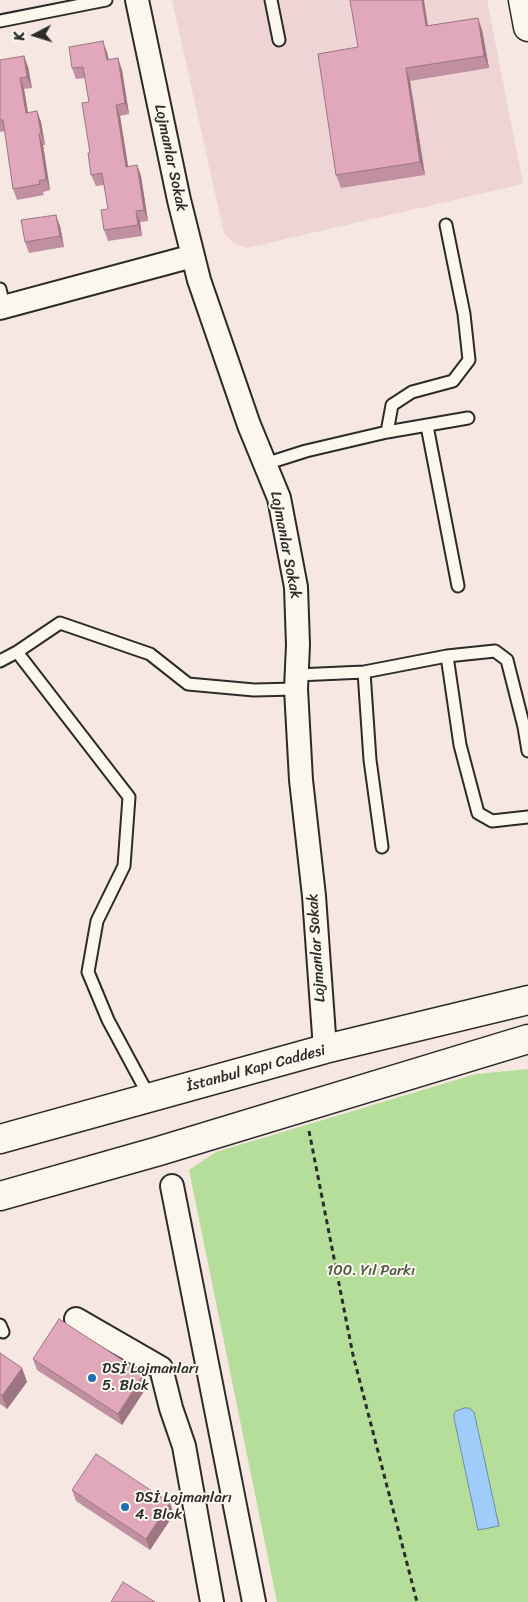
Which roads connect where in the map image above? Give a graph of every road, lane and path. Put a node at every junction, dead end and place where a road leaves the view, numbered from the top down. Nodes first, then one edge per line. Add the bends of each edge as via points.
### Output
1 (106, 0) edge
2 (137, 0) edge
3 (271, 0) edge
4 (524, 0) edge
5 (0, 21) edge
6 (528, 27) edge
7 (279, 40) dead end
8 (446, 225) dead end
9 (193, 256) junction
10 (1, 301) edge
11 (468, 418) dead end
12 (427, 426) junction
13 (388, 432) junction
14 (265, 464) junction
15 (458, 586) dead end
16 (17, 652) junction
17 (447, 656) junction
18 (0, 661) edge
19 (364, 672) junction
20 (296, 682) junction
21 (528, 752) edge
22 (528, 817) edge
23 (382, 847) dead end
24 (523, 1000) edge
25 (528, 1039) edge
26 (325, 1050) junction
27 (150, 1098) junction
28 (304, 1106) junction
29 (0, 1139) edge
30 (172, 1186) dead end
31 (0, 1196) edge
32 (76, 1320) dead end
33 (212, 1602) edge
34 (254, 1602) edge
35 (417, 1602) edge

1 - 5 lane
2 - 9 street, Lojmanlar Sokak
3 - 7 lane
4 - 6 main road
8 - 13 lane via 464,314 469,360 454,381 412,392 392,405
9 - 10 street
9 - 14 street, Lojmanlar Sokak
11 - 12 lane
12 - 13 lane
12 - 15 lane
13 - 14 lane
14 - 20 street, Lojmanlar Sokak via 279,498 296,587
16 - 18 lane
16 - 20 lane via 60,623 150,654 188,684 254,690
16 - 27 lane via 129,797 124,866 97,922 88,972 108,1020
17 - 19 lane
17 - 21 lane via 495,651 507,660
17 - 22 lane via 460,745 478,813 492,822
19 - 20 lane
19 - 23 lane via 370,760
20 - 26 street, Lojmanlar Sokak via 301,780 314,896
24 - 26 main road, İstanbul Kapı Caddesi
25 - 28 main road
26 - 27 main road, İstanbul Kapı Caddesi
27 - 29 main road, İstanbul Kapı Caddesi
28 - 31 main road
28 - 35 path via 353,1355
30 - 34 street
32 - 33 street via 161,1368 184,1446

